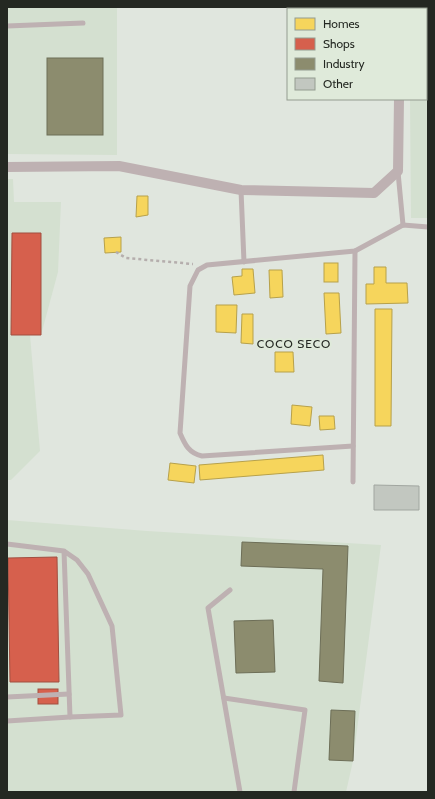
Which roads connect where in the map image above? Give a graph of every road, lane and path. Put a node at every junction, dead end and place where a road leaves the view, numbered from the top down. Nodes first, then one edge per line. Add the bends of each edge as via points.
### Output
1 (83, 23) dead end
2 (7, 26) edge
3 (399, 100) edge
4 (7, 167) edge
5 (398, 171) junction
6 (241, 190) junction
7 (403, 225) junction
8 (428, 227) edge
9 (116, 252) dead end
10 (355, 252) junction
11 (244, 262) junction
12 (207, 265) junction
13 (353, 446) junction
14 (353, 482) dead end
15 (7, 544) edge
16 (64, 551) junction
17 (230, 590) dead end
18 (69, 694) junction
19 (7, 697) edge
20 (224, 698) junction
21 (70, 717) junction
22 (7, 721) edge
23 (294, 791) edge
24 (240, 792) edge
25 (287, 792) edge

1 - 2 lane
3 - 5 street
4 - 6 street via 120,166
5 - 6 street via 374,193
5 - 7 lane
6 - 11 lane
7 - 8 lane
7 - 10 lane
9 - 12 path via 126,258
10 - 11 lane
10 - 13 lane
11 - 12 lane
12 - 13 lane via 198,270 190,286 180,433 185,445 191,452 202,456
13 - 14 lane
15 - 16 lane
16 - 18 lane
16 - 21 lane via 77,560 88,574 112,626 121,715
17 - 20 lane via 208,608
18 - 19 lane
18 - 21 lane
20 - 23 lane via 305,710
20 - 24 lane
21 - 22 lane
23 - 25 lane

